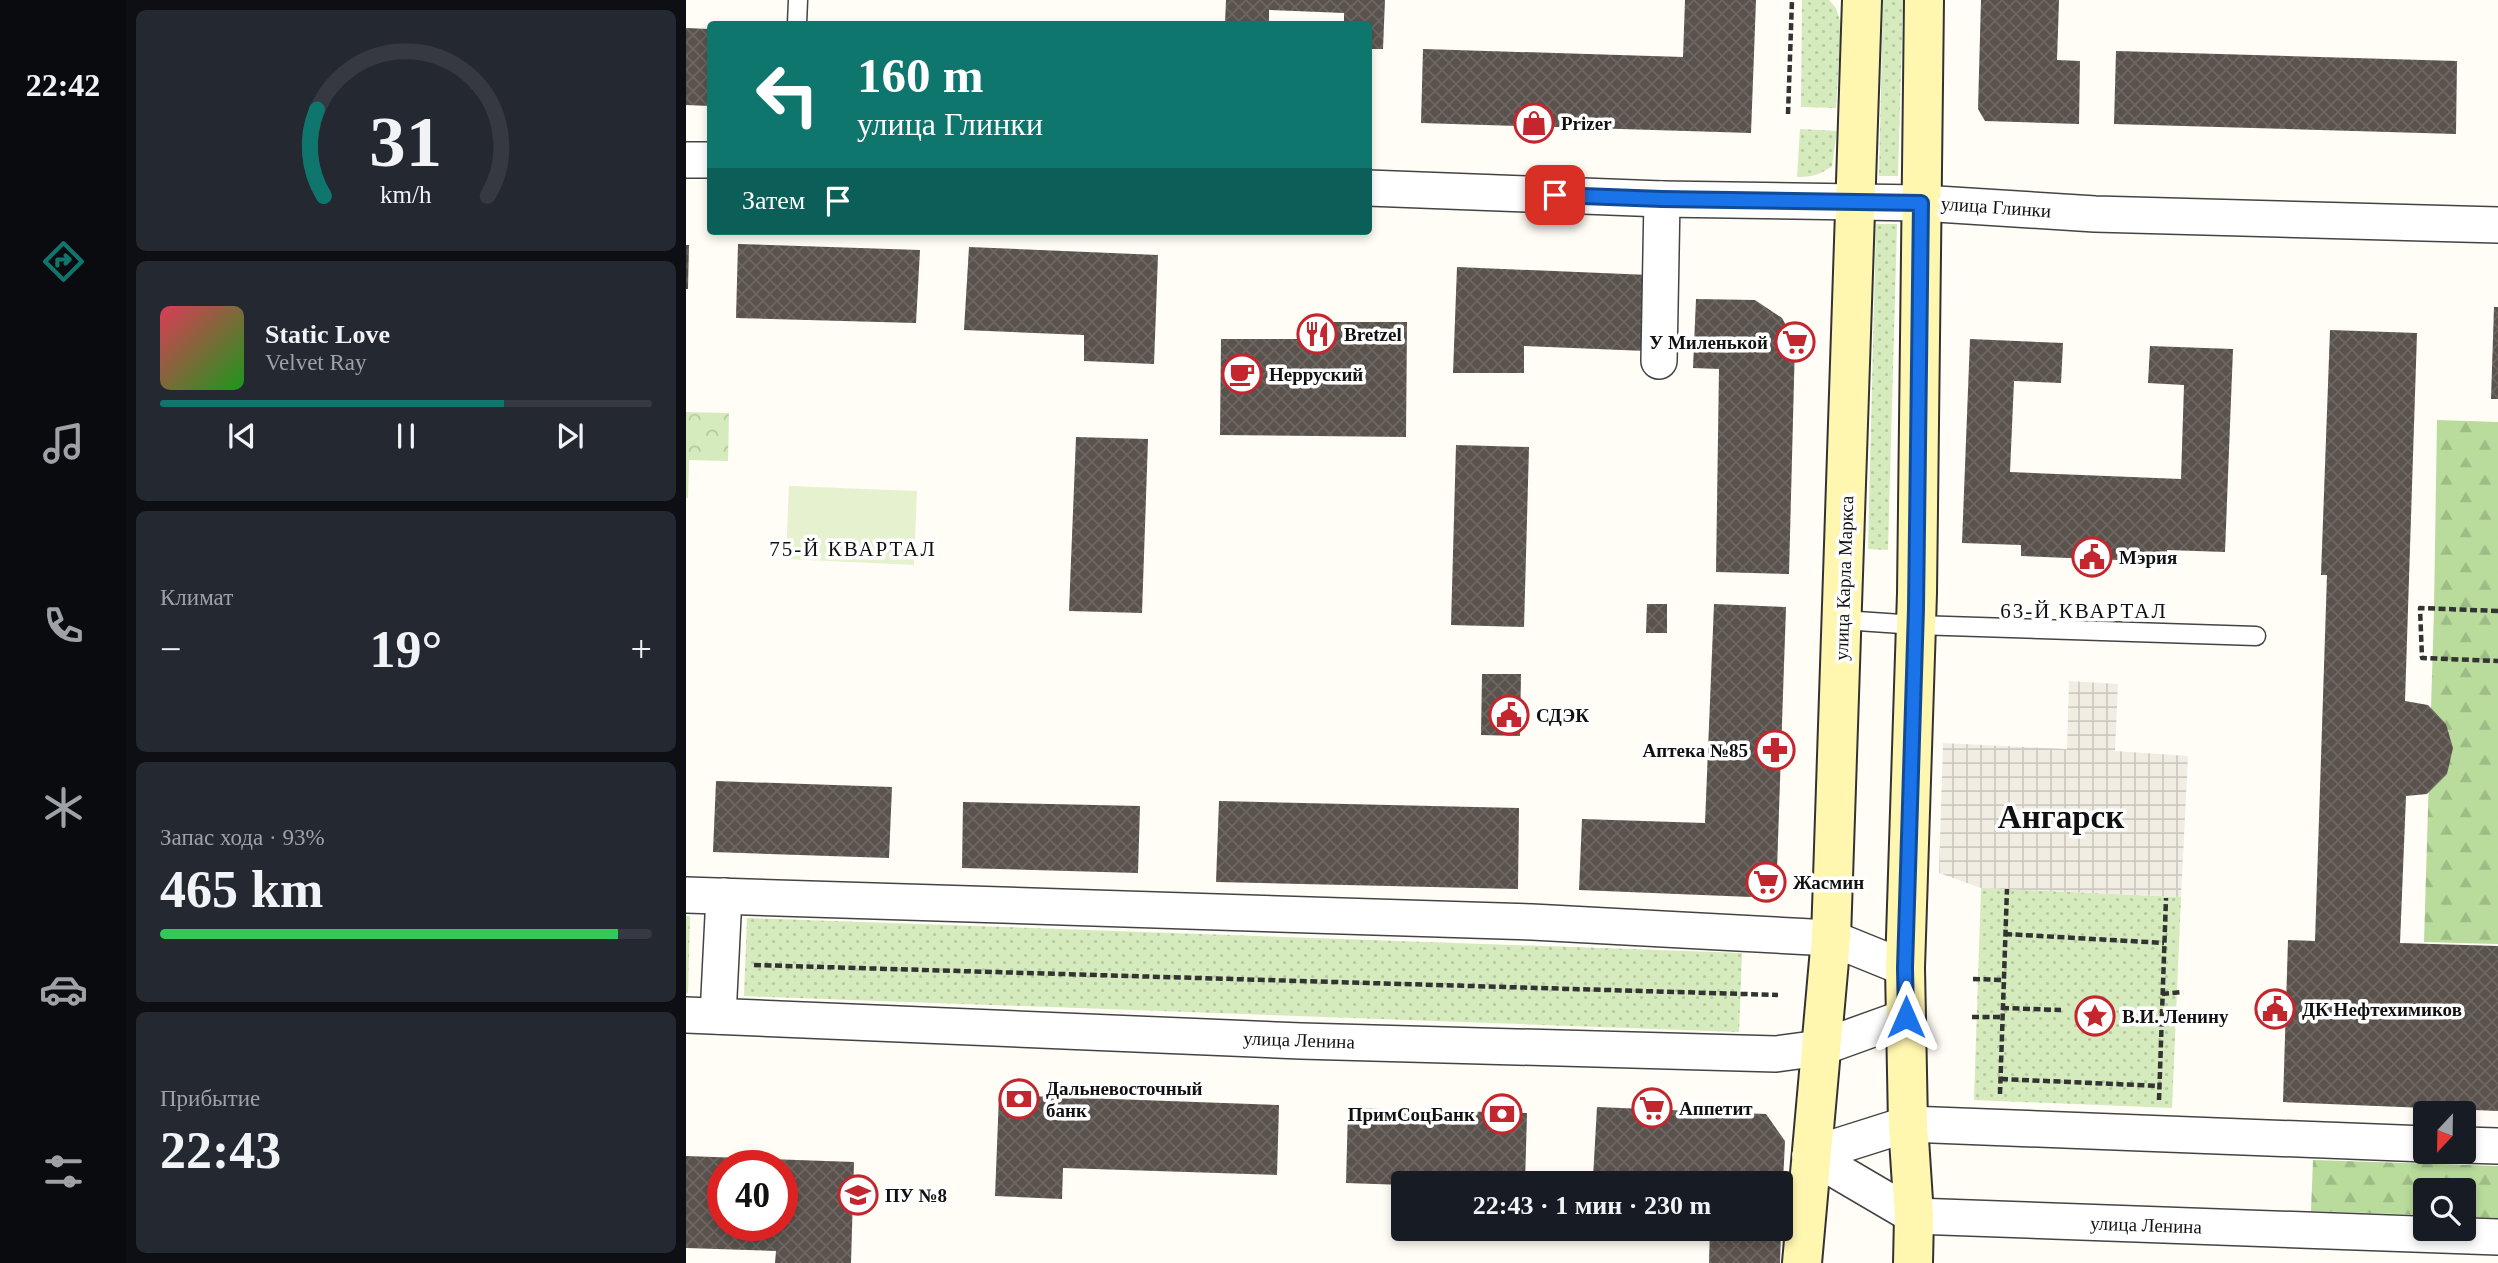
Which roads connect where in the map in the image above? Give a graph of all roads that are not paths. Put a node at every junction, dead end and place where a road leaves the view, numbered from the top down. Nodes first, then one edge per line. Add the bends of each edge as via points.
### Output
1 (797, 0) edge
2 (1862, 0) edge
3 (1924, 0) edge
4 (797, 21) edge
5 (686, 160) edge
6 (707, 160) edge
7 (1372, 188) edge
8 (1662, 199) junction
9 (1854, 201) junction
10 (1921, 203) junction
11 (2498, 225) edge
12 (1659, 361) dead end
13 (1843, 620) junction
14 (1916, 625) junction
15 (2256, 636) dead end
16 (686, 895) edge
17 (724, 896) junction
18 (1831, 938) junction
19 (1905, 968) junction
20 (702, 1016) edge
21 (1906, 1017) junction
22 (1820, 1048) junction
23 (1908, 1124) junction
24 (2413, 1143) edge
25 (2476, 1145) edge
26 (2498, 1146) edge
27 (1810, 1155) junction
28 (1914, 1216) junction
29 (2498, 1237) edge
30 (1802, 1263) edge
31 (1913, 1263) edge

1 - 4 lane
2 - 9 street, улица Карла Маркса
3 - 10 street
5 - 6 street
7 - 8 street, улица Глинки
8 - 9 street, улица Глинки
8 - 12 street
9 - 10 street, улица Глинки
9 - 13 street, улица Карла Маркса
10 - 11 street, улица Глинки via 2095,214
10 - 14 street
13 - 14 lane
13 - 18 street, улица Карла Маркса
14 - 15 lane
14 - 19 street
16 - 17 street
17 - 18 street via 1518,922
17 - 20 street via 721,964
18 - 19 street
18 - 22 street, улица Карла Маркса
19 - 21 street
20 - 22 street, улица Ленина via 1465,1046 1776,1054
21 - 22 street, улица Ленина
21 - 23 street
22 - 27 street, улица Карла Маркса
23 - 24 street
23 - 27 street
23 - 28 street
25 - 26 street
27 - 28 street, улица Ленина
27 - 30 street, улица Карла Маркса
28 - 29 street, улица Ленина
28 - 31 street

